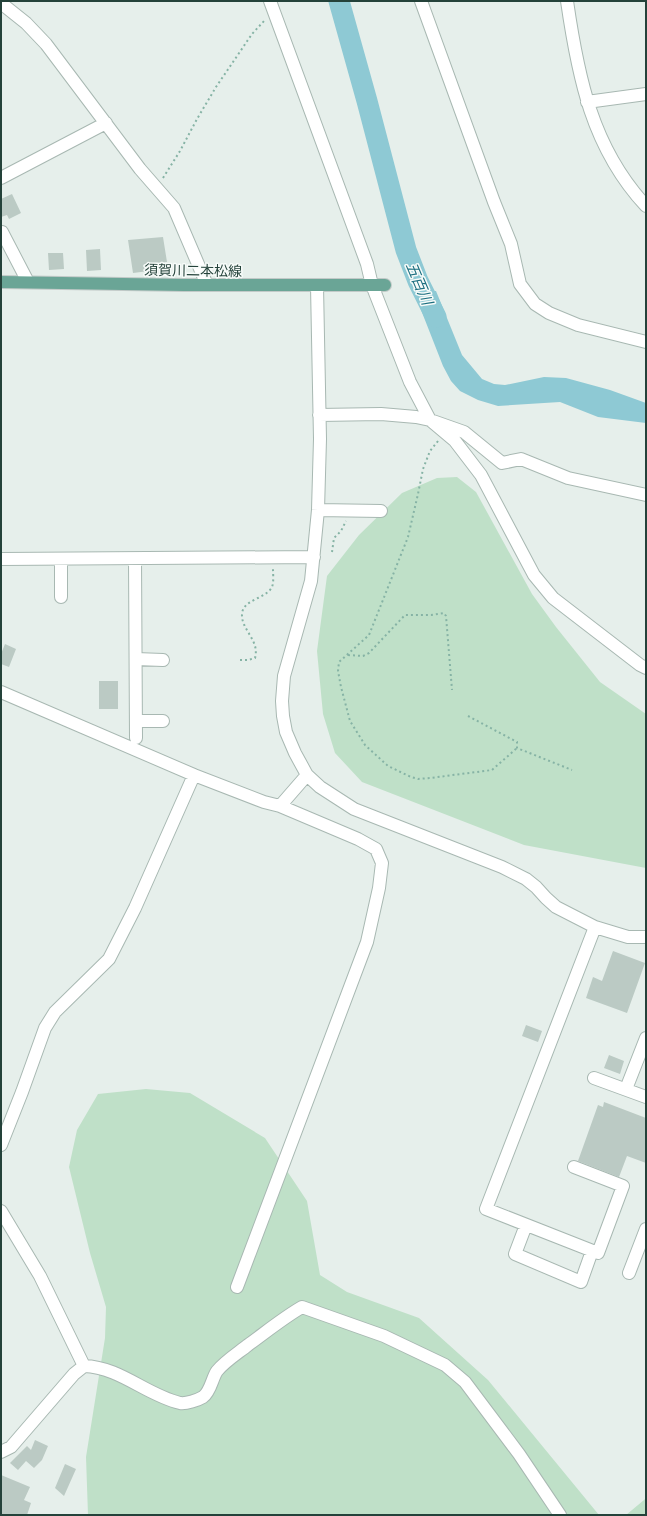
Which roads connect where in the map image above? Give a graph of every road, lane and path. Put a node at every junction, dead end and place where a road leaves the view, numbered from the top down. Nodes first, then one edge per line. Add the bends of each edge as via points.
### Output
1 (421, 1) edge
2 (567, 1) edge
3 (1, 3) edge
4 (272, 6) edge
5 (646, 94) edge
6 (587, 102) junction
7 (106, 123) junction
8 (1, 178) edge
9 (156, 188) junction
10 (646, 206) edge
11 (2, 232) edge
12 (1, 282) edge
13 (28, 282) junction
14 (207, 285) junction
15 (372, 285) junction
16 (385, 285) dead end
17 (317, 286) junction
18 (646, 342) edge
19 (319, 415) junction
20 (430, 420) junction
21 (446, 433) junction
22 (646, 495) edge
23 (318, 510) junction
24 (350, 510) junction
25 (381, 511) dead end
26 (332, 552) dead end
27 (314, 557) junction
28 (274, 558) junction
29 (1, 559) edge
30 (61, 559) junction
31 (135, 559) junction
32 (61, 597) dead end
33 (347, 655) junction
34 (136, 659) junction
35 (163, 660) dead end
36 (240, 660) dead end
37 (646, 668) edge
38 (452, 690) dead end
39 (1, 692) edge
40 (468, 716) dead end
41 (163, 720) dead end
42 (137, 721) junction
43 (136, 738) dead end
44 (517, 748) junction
45 (572, 770) dead end
46 (194, 775) junction
47 (307, 775) junction
48 (280, 806) junction
49 (595, 928) junction
50 (646, 937) edge
51 (646, 1038) edge
52 (594, 1078) dead end
53 (626, 1089) junction
54 (646, 1098) edge
55 (1, 1145) edge
56 (574, 1167) dead end
57 (1, 1211) edge
58 (526, 1225) junction
59 (646, 1229) edge
60 (592, 1251) junction
61 (628, 1273) dead end
62 (237, 1286) dead end
63 (84, 1366) junction
64 (1, 1452) edge
65 (560, 1515) edge

1 - 18 street via 511,244 520,284 535,304 549,313 578,324
2 - 6 street via 578,67
3 - 7 street via 26,23 46,44
4 - 9 path via 216,87
4 - 15 street via 367,264
5 - 6 street
6 - 10 street via 611,158
7 - 8 street
7 - 9 street
9 - 14 street via 174,208
11 - 13 street
12 - 13 main road, 須賀川二本松線
13 - 14 main road, 須賀川二本松線
14 - 17 main road, 須賀川二本松線
15 - 16 main road, 須賀川二本松線
15 - 17 main road, 須賀川二本松線
15 - 20 street via 410,382
17 - 19 street
19 - 20 street via 381,414
19 - 23 street
20 - 21 street
20 - 22 street via 464,432 502,463 521,459 568,478
21 - 33 path via 430,451 422,469 408,537 369,634
21 - 37 street via 481,475 534,575 553,598
23 - 24 street
23 - 27 street
24 - 25 street
24 - 26 path via 345,525 334,538
27 - 28 street
27 - 47 street via 311,581 284,676 282,701 286,732
28 - 31 street
28 - 36 path via 273,586 270,591 244,607 242,613 256,646 255,658
29 - 30 street
30 - 31 street
30 - 32 street
31 - 34 street
33 - 38 path via 363,656 370,653 405,615 444,613
33 - 44 path via 339,662 338,671 350,721 365,745 388,766 418,778 492,770
34 - 35 street
34 - 42 street
39 - 46 street
40 - 44 path via 517,742
41 - 42 street
42 - 43 street
44 - 45 path
46 - 48 street
46 - 55 street via 135,908 109,959 56,1012 45,1028
47 - 48 street
47 - 49 street via 320,788 354,809 502,867 526,879 556,907
48 - 62 street via 358,839 376,849 382,862 367,942
49 - 50 street via 628,937
49 - 58 street via 486,1209
51 - 53 street
52 - 53 street
53 - 54 street
56 - 60 street via 623,1186 598,1253
57 - 63 street via 40,1276
58 - 60 street
58 - 60 street via 516,1254 581,1282
59 - 61 street
63 - 64 street via 74,1374 11,1447
63 - 65 street via 97,1366 112,1371 174,1401 191,1401 204,1396 217,1371 233,1357 286,1316 302,1307 384,1336 445,1364 464,1382 519,1454

